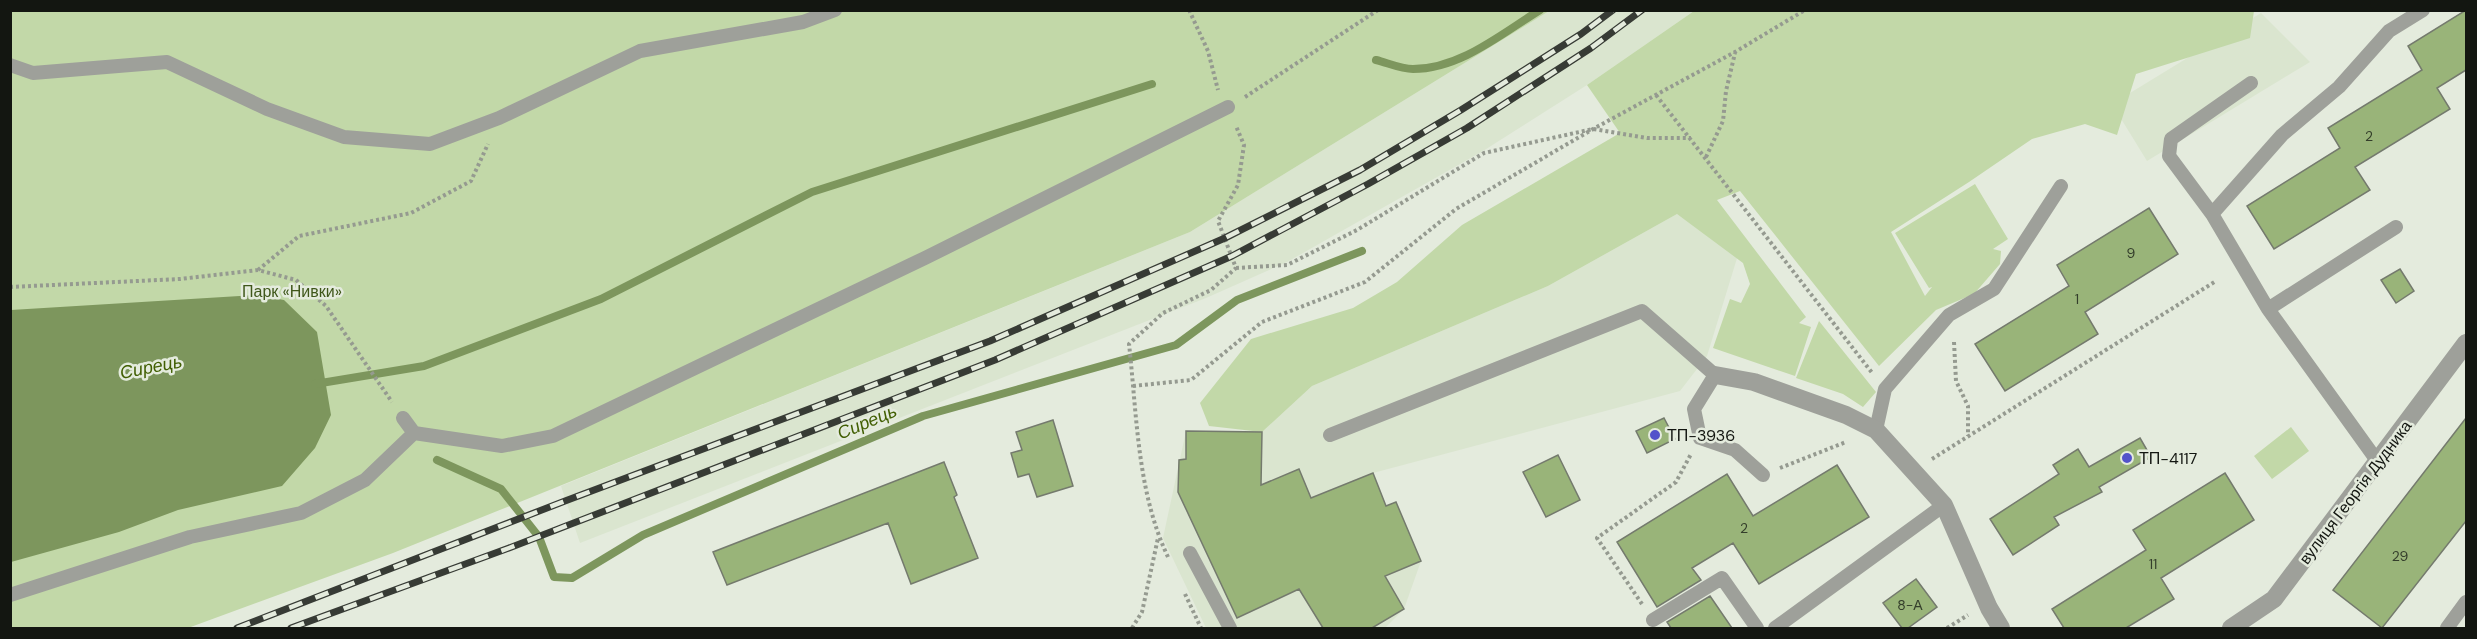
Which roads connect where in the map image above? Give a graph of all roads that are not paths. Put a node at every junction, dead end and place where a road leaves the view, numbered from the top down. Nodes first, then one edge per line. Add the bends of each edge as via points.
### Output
1 (835, 10) edge
2 (2423, 10) edge
3 (10, 65) edge
4 (2251, 82) dead end
5 (1228, 107) road end
6 (2061, 186) dead end
7 (2212, 214) junction
8 (2396, 227) dead end
9 (2268, 309) junction
10 (2466, 343) edge
11 (1715, 375) junction
12 (403, 418) road end
13 (1876, 430) junction
14 (414, 433) junction
15 (1330, 435) dead end
16 (2378, 462) junction
17 (1763, 475) road end
18 (1944, 505) junction
19 (1190, 553) dead end
20 (10, 595) edge
21 (2466, 602) edge
22 (1653, 620) road end
23 (1230, 628) edge
24 (1757, 628) edge
25 (1775, 628) edge
26 (2001, 628) edge
27 (2231, 628) edge
28 (2446, 628) edge

1 - 3 lane via 803,22 640,51 499,118 430,144 344,137 267,109 167,62 33,73
2 - 7 lane via 2389,30 2339,87 2282,135
4 - 7 lane via 2171,139 2169,156
5 - 14 lane via 926,258 553,436 502,446
6 - 13 lane via 1994,289 1948,315 1885,389
7 - 9 lane
8 - 9 lane
9 - 16 lane
10 - 16 street, вулиця Георгія Дудника
11 - 13 street via 1754,382
11 - 15 lane via 1642,311
11 - 17 lane via 1694,409 1700,438 1735,450
12 - 14 lane
13 - 18 street
14 - 20 lane via 364,480 301,513 190,537
16 - 27 street, вулиця Георгія Дудника via 2274,599
18 - 25 lane
18 - 26 street
19 - 23 lane
21 - 28 lane
22 - 24 lane via 1722,578

